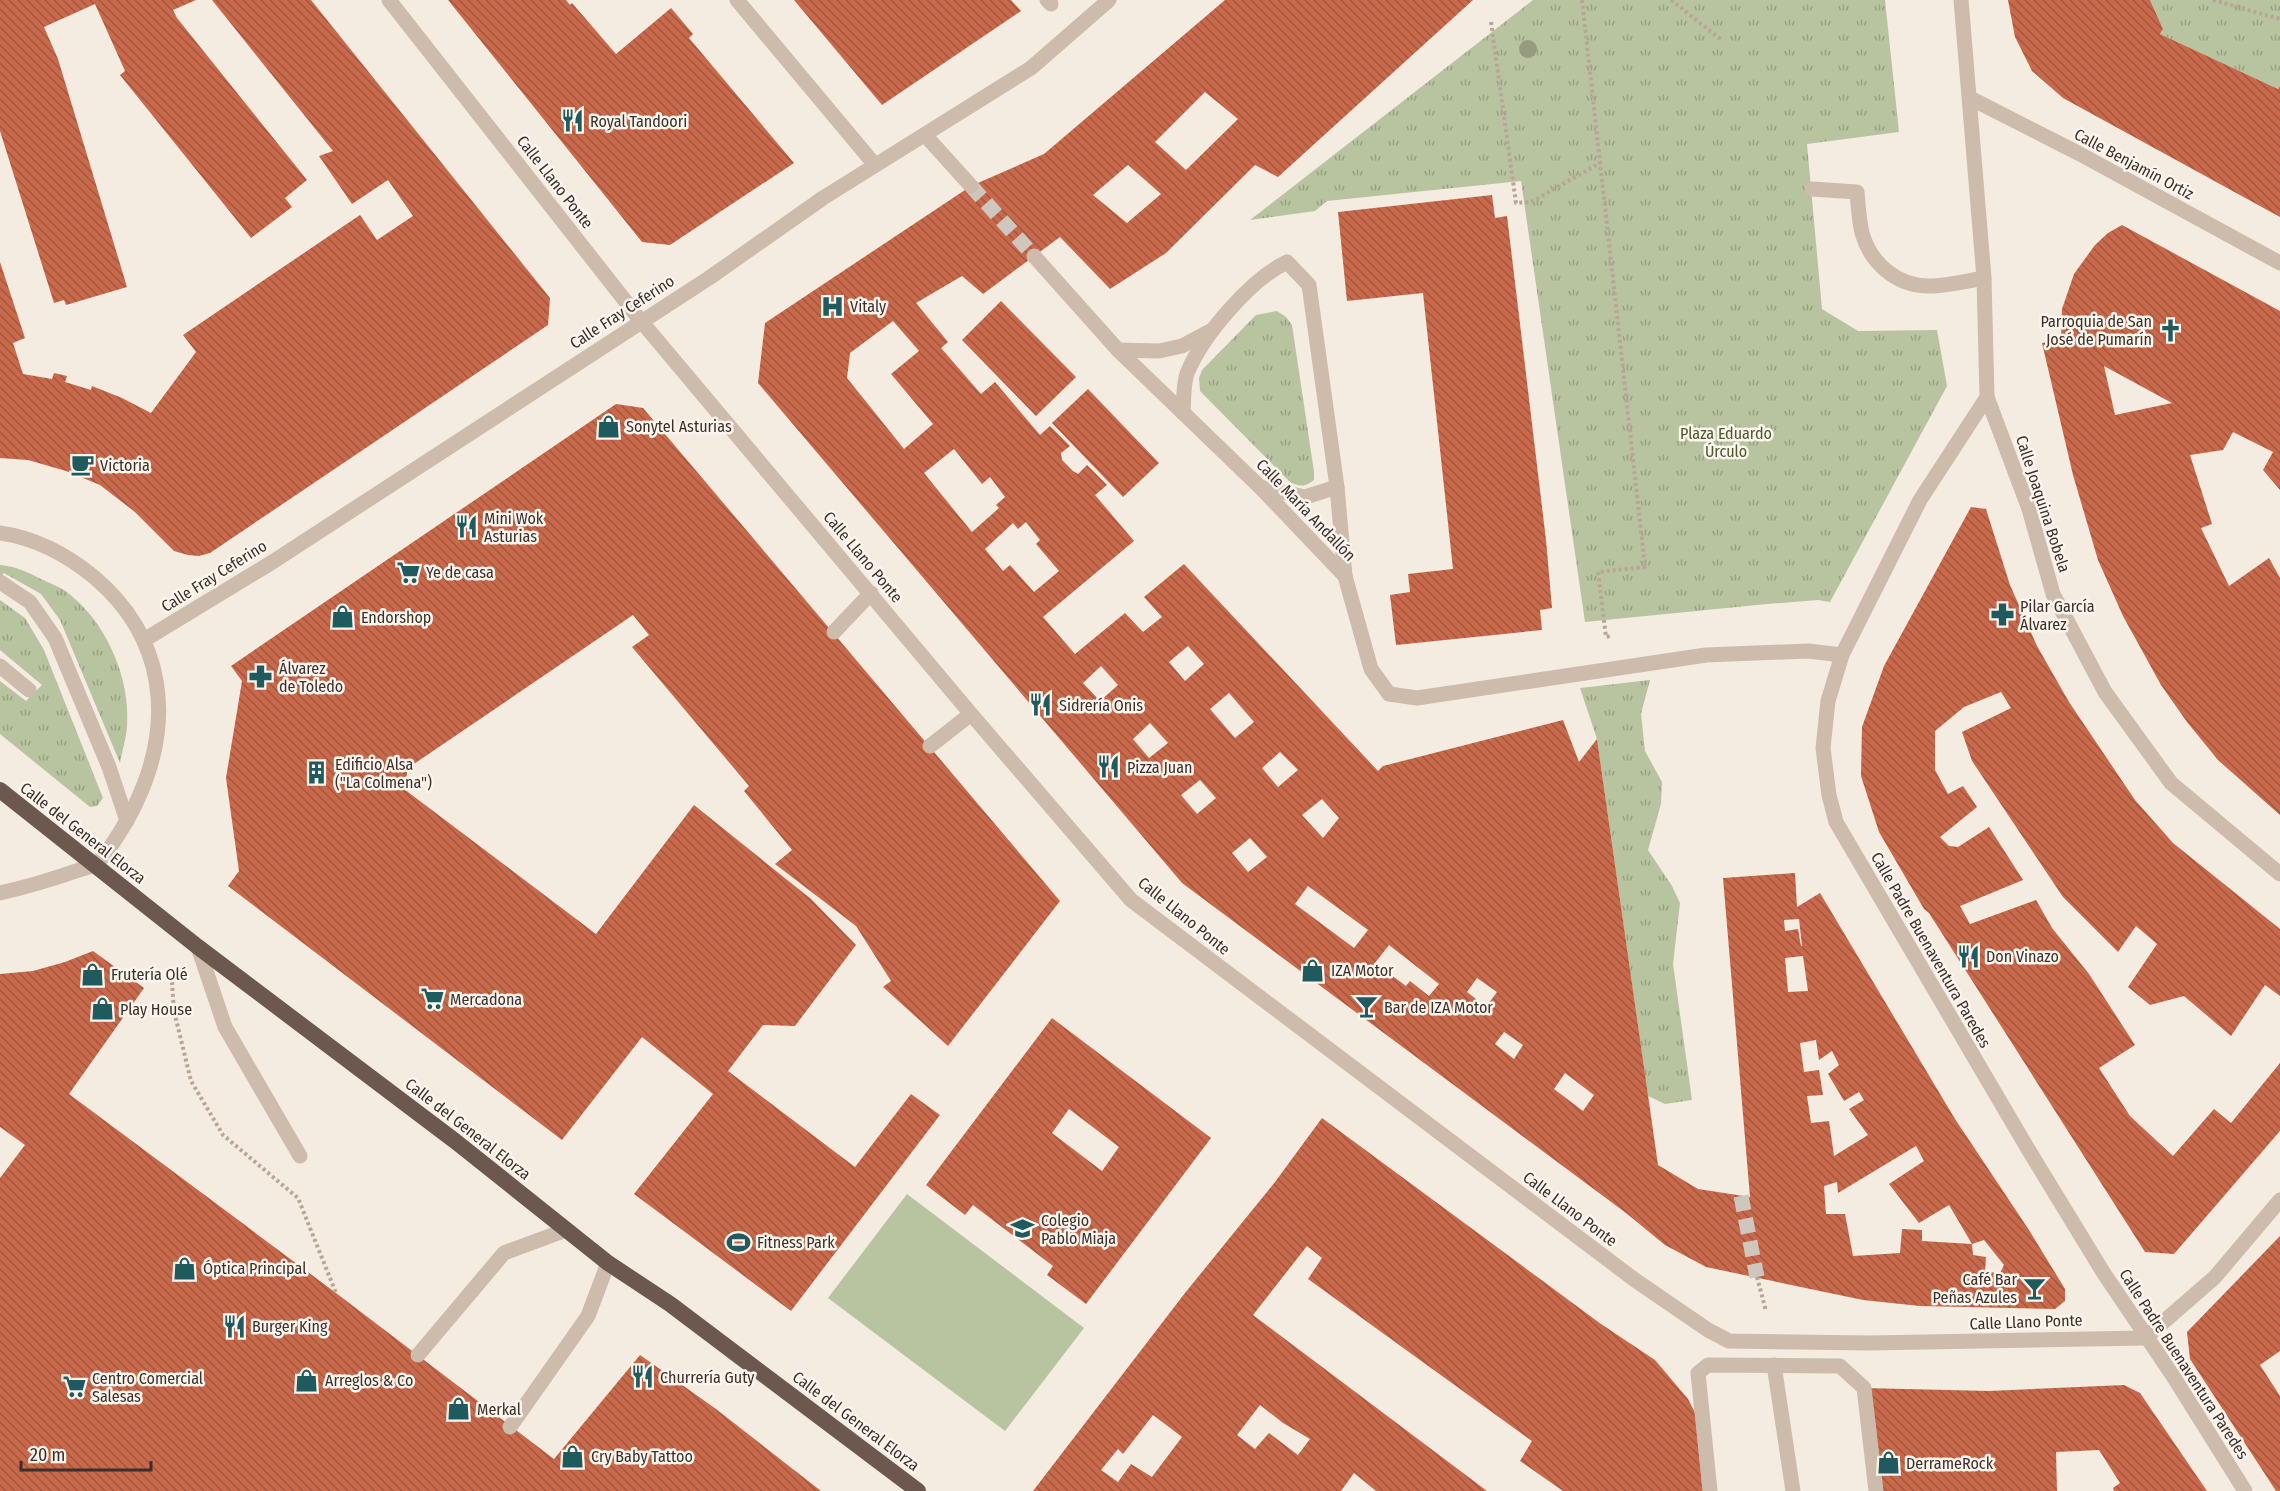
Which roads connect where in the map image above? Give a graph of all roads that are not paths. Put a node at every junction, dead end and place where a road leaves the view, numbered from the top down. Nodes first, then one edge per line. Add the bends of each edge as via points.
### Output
1 (389, 0) edge
2 (737, 0) edge
3 (1109, 0) edge
4 (1961, 0) edge
5 (1970, 98) junction
6 (925, 135) junction
7 (875, 165) junction
8 (971, 186) tunnel mouth
9 (1812, 189) dead end
10 (1034, 256) tunnel mouth
11 (2280, 263) edge
12 (1984, 278) junction
13 (641, 321) junction
14 (1213, 329) junction
15 (1118, 350) junction
16 (1987, 397) junction
17 (1183, 413) junction
18 (1260, 487) junction
19 (1337, 487) junction
20 (0, 533) edge
21 (1345, 576) junction
22 (0, 582) edge
23 (871, 593) junction
24 (834, 632) dead end
25 (144, 640) junction
26 (1842, 655) junction
27 (0, 666) edge
28 (29, 690) dead end
29 (971, 714) junction
30 (930, 746) dead end
31 (0, 790) edge
32 (127, 821) junction
33 (95, 864) junction
34 (2280, 874) edge
35 (0, 892) edge
36 (198, 947) junction
37 (300, 1156) dead end
38 (2280, 1200) edge
39 (566, 1230) junction
40 (608, 1263) junction
41 (2145, 1338) junction
42 (418, 1356) dead end
43 (1774, 1365) junction
44 (510, 1427) dead end
45 (918, 1491) edge
46 (1710, 1491) edge
47 (1793, 1491) edge
48 (1876, 1491) edge
49 (2245, 1491) edge

1 - 13 street, Calle Llano Ponte
2 - 7 street
3 - 6 street, Calle Fray Ceferino via 1031,68
4 - 5 street, Calle Joaquina Bobela
5 - 11 street, Calle Benjamín Ortiz
5 - 12 street, Calle Joaquina Bobela
6 - 7 street, Calle Fray Ceferino
6 - 8 street
7 - 13 street, Calle Fray Ceferino
9 - 12 street via 1857,192 1862,232 1870,252 1882,268 1904,282 1930,286
10 - 15 street, Calle María Andallón
12 - 16 street, Calle Joaquina Bobela
13 - 23 street, Calle Llano Ponte
13 - 25 street, Calle Fray Ceferino via 274,561
14 - 15 street via 1182,346 1159,351
14 - 17 street via 1187,372
14 - 19 street via 1251,287 1287,262 1309,285
15 - 17 street, Calle María Andallón
16 - 26 street, Calle Padre Buenaventura Paredes via 1920,500
16 - 34 street, Calle Joaquina Bobela via 2029,509 2053,594 2105,692 2170,783
17 - 18 street, Calle María Andallón
18 - 19 street via 1305,497
18 - 21 street, Calle María Andallón
19 - 21 street
20 - 25 street via 34,542 79,565 128,611
21 - 26 street, Calle María Andallón via 1371,669 1389,694 1417,698 1706,655 1808,651
22 - 32 street via 30,602 55,638 109,767
23 - 24 street
23 - 29 street, Calle Llano Ponte
25 - 32 street via 158,690 159,714 153,760
26 - 41 street, Calle Padre Buenaventura Paredes via 1828,701 1823,748 1836,822 2028,1149
27 - 28 street
29 - 30 street
29 - 41 street, Calle Llano Ponte via 1131,900 1625,1273 1708,1330 1729,1341 1773,1342
31 - 33 highway, Calle del General Elorza
32 - 33 street
33 - 35 street
33 - 36 highway, Calle del General Elorza
36 - 37 street via 225,1027
36 - 39 highway, Calle del General Elorza
38 - 41 street via 2215,1277
39 - 40 highway, Calle del General Elorza
39 - 42 street via 504,1253
40 - 44 street via 588,1316
40 - 45 highway, Calle del General Elorza via 670,1304
41 - 49 street, Calle Padre Buenaventura Paredes
43 - 46 street via 1708,1365 1698,1373
43 - 47 street
43 - 48 street via 1840,1366 1864,1388

